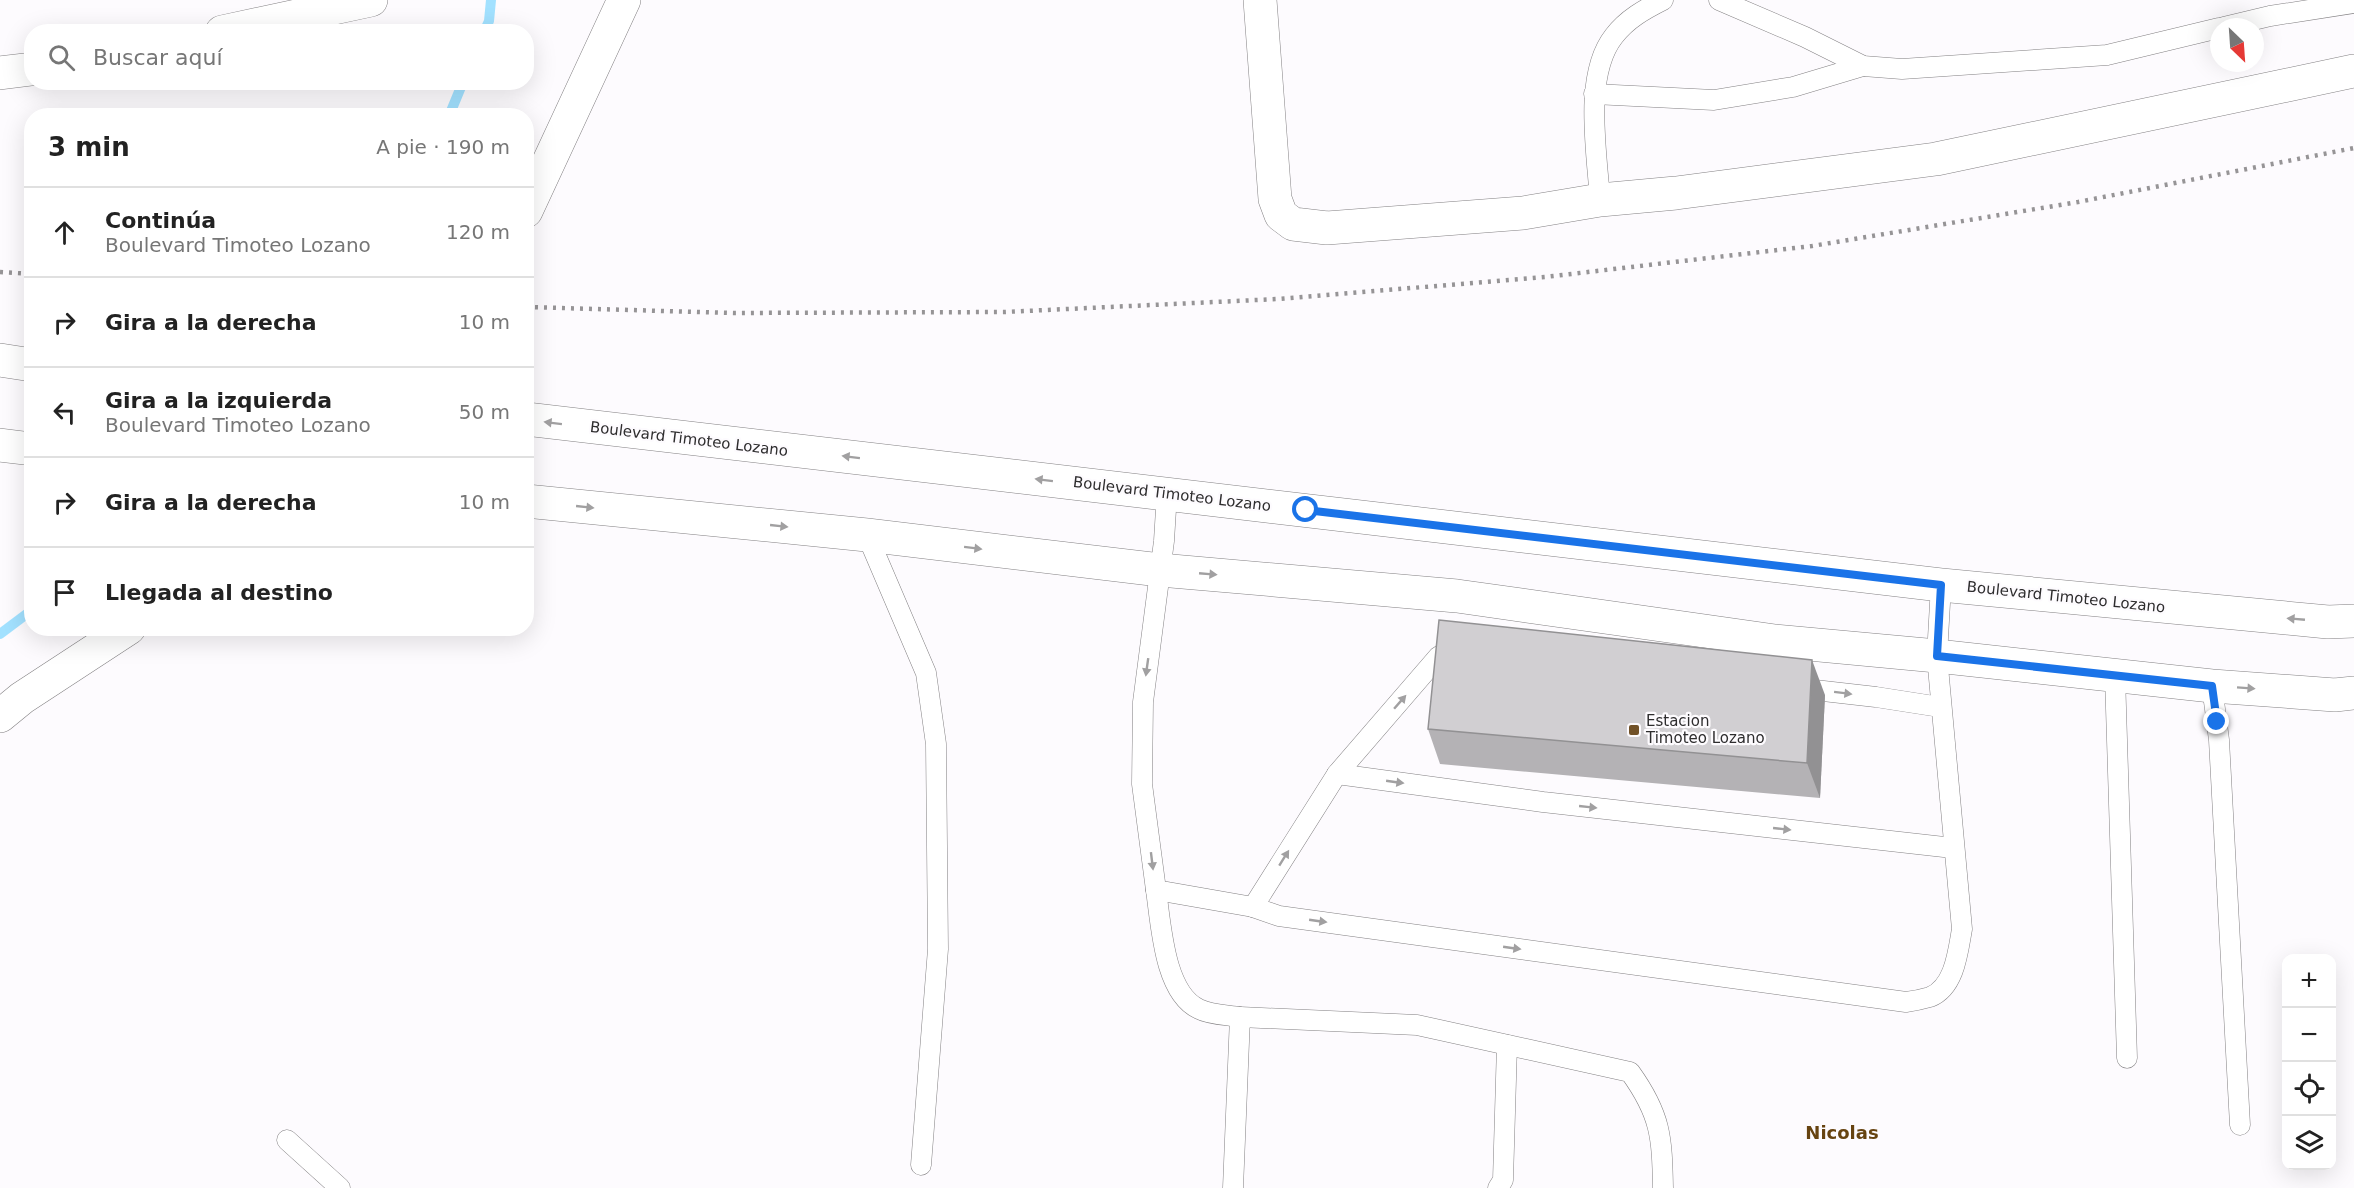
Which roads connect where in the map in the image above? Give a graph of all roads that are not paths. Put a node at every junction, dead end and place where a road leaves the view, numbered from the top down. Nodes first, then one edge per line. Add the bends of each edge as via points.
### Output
1 (371, 0) edge
2 (624, 0) edge
3 (1260, 0) edge
4 (1663, 0) edge
5 (1719, 0) edge
6 (2354, 3) edge
7 (2262, 18) edge
8 (259, 24) edge
9 (2210, 30) edge
10 (1863, 66) junction
11 (24, 70) edge
12 (2354, 71) edge
13 (0, 74) edge
14 (1594, 94) junction
15 (534, 194) edge
16 (1599, 200) junction
17 (0, 360) edge
18 (24, 364) edge
19 (534, 420) edge
20 (1167, 493) junction
21 (534, 502) edge
22 (867, 535) junction
23 (1160, 570) junction
24 (1941, 585) junction
25 (2354, 621) edge
26 (117, 636) edge
27 (1474, 652) edge
28 (1937, 656) junction
29 (2115, 676) junction
30 (1783, 686) edge
31 (2212, 686) junction
32 (2354, 693) edge
33 (1940, 708) junction
34 (0, 716) edge
35 (1337, 774) junction
36 (1953, 848) junction
37 (1156, 890) junction
38 (1252, 907) junction
39 (1240, 1017) junction
40 (1507, 1045) junction
41 (2127, 1058) dead end
42 (2240, 1125) dead end
43 (288, 1140) dead end
44 (921, 1165) dead end
45 (340, 1188) edge
46 (1233, 1188) edge
47 (1498, 1188) edge
48 (1663, 1188) edge

1 - 8 main road
2 - 15 main road
3 - 16 main road via 1275,199 1281,215 1293,224 1327,228 1523,213
4 - 14 lane via 1637,13 1613,36 1597,71
5 - 10 lane
6 - 7 lane
9 - 10 lane via 2107,55 1902,69
10 - 14 lane via 1793,87 1714,100
11 - 13 main road
12 - 16 main road via 1936,159
14 - 16 lane
17 - 18 main road
20 -> 19 main road, Boulevard Timoteo Lozano
20 - 23 lane
20 - 24 main road, Boulevard Timoteo Lozano
21 -> 22 main road
22 -> 23 main road
22 - 44 lane via 926,672 936,744 938,949
23 -> 28 main road via 1457,596 1775,641
23 -> 37 lane via 1143,702 1142,784
25 -> 24 main road, Boulevard Timoteo Lozano via 2328,622
24 - 28 lane
26 - 34 main road
35 -> 27 lane via 1438,657 1453,650
28 - 29 main road
28 - 33 lane
29 - 31 main road
29 - 41 lane
30 -> 33 lane
31 -> 32 main road
31 - 42 lane via 2220,751
33 - 36 lane
35 -> 36 lane via 1543,802
38 -> 35 lane
38 -> 36 lane via 1279,916 1906,1002 1932,996 1945,985 1957,960 1962,928
37 - 38 lane
37 - 39 lane via 1165,953 1177,990 1198,1009
39 - 40 lane via 1417,1025
39 - 46 lane
40 - 47 lane via 1503,1180
40 - 48 lane via 1630,1072 1655,1114
43 - 45 lane

